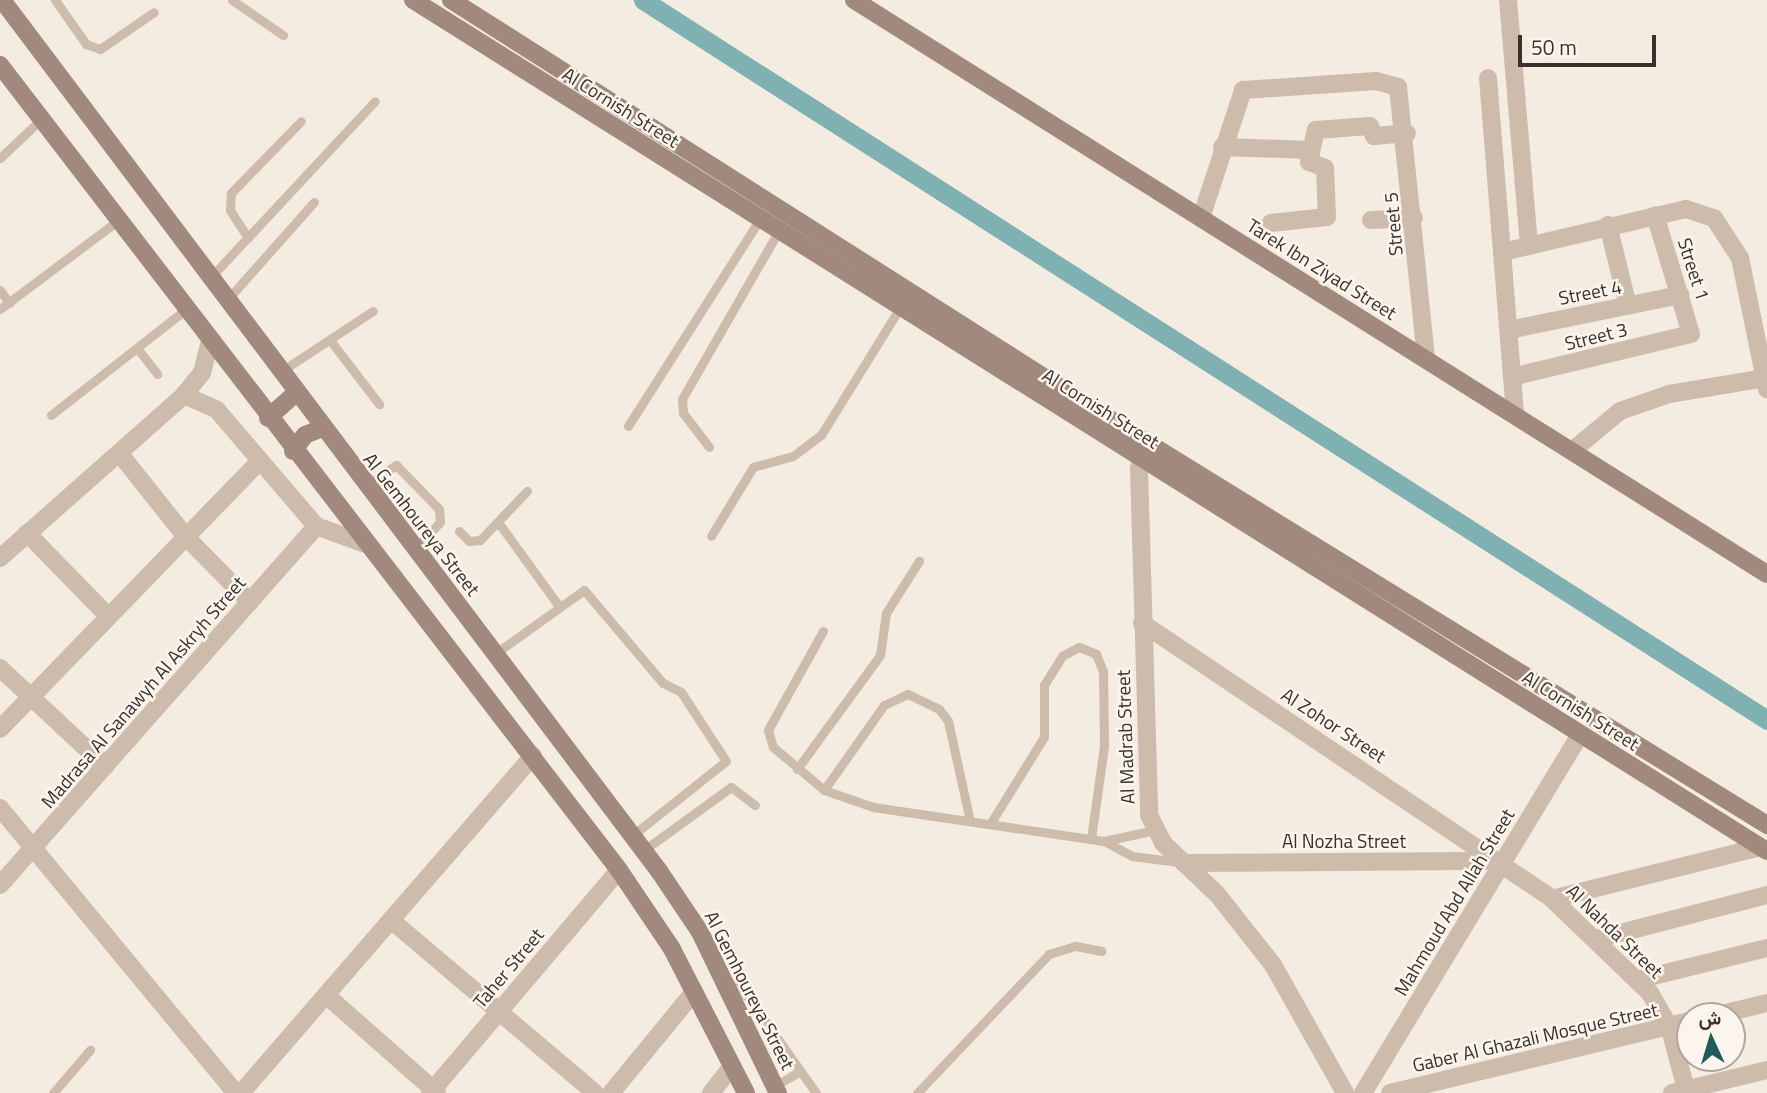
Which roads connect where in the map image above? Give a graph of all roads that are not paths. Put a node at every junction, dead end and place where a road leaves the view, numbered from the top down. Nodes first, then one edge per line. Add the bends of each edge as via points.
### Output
1 (2, 0) edge
2 (55, 0) edge
3 (232, 0) edge
4 (413, 0) edge
5 (452, 0) edge
6 (854, 0) edge
7 (1508, 0) edge
8 (153, 12) dead end
9 (283, 35) dead end
10 (0, 65) edge
11 (1488, 78) dead end
12 (375, 101) dead end
13 (40, 120) junction
14 (301, 121) dead end
15 (1407, 133) junction
16 (1222, 147) junction
17 (1311, 150) junction
18 (0, 158) edge
19 (314, 202) dead end
20 (1655, 215) junction
21 (1201, 218) junction
22 (1414, 218) junction
23 (759, 220) junction
24 (1371, 220) dead end
25 (117, 221) junction
26 (1271, 223) dead end
27 (1608, 225) junction
28 (778, 232) junction
29 (248, 238) junction
30 (1529, 245) junction
31 (1503, 252) junction
32 (209, 279) junction
33 (0, 290) edge
34 (1680, 295) junction
35 (226, 301) junction
36 (9, 303) junction
37 (1628, 306) junction
38 (0, 309) edge
39 (899, 309) junction
40 (185, 310) junction
41 (373, 311) dead end
42 (1509, 330) junction
43 (1689, 335) joint
44 (330, 340) junction
45 (209, 345) junction
46 (137, 348) junction
47 (1426, 359) junction
48 (280, 372) junction
49 (157, 374) dead end
50 (1512, 377) junction
51 (1766, 384) edge
52 (296, 393) junction
53 (184, 395) junction
54 (379, 404) dead end
55 (51, 415) dead end
56 (1515, 415) junction
57 (268, 418) junction
58 (628, 426) dead end
59 (322, 428) junction
60 (709, 447) dead end
61 (1143, 450) junction
62 (293, 451) junction
63 (1572, 451) junction
64 (120, 454) junction
65 (260, 461) junction
66 (366, 486) junction
67 (527, 491) dead end
68 (498, 522) junction
69 (316, 526) junction
70 (459, 531) dead end
71 (27, 533) junction
72 (710, 536) dead end
73 (186, 537) junction
74 (368, 545) junction
75 (415, 550) junction
76 (0, 558) edge
77 (919, 561) dead end
78 (1767, 574) edge
79 (250, 602) junction
80 (558, 605) junction
81 (108, 616) junction
82 (1142, 623) junction
83 (823, 631) dead end
84 (496, 653) junction
85 (0, 668) edge
86 (28, 699) junction
87 (0, 729) edge
88 (1580, 734) junction
89 (533, 756) junction
90 (105, 766) junction
91 (797, 769) junction
92 (824, 790) junction
93 (755, 805) dead end
94 (0, 808) edge
95 (970, 821) junction
96 (990, 824) junction
97 (1767, 825) edge
98 (1155, 830) junction
99 (633, 835) junction
100 (1091, 839) junction
101 (1104, 841) junction
102 (34, 848) junction
103 (1763, 849) edge
104 (644, 850) junction
105 (1503, 862) junction
106 (1184, 863) junction
107 (619, 870) junction
108 (0, 885) edge
109 (1767, 895) edge
110 (1552, 899) junction
111 (391, 920) junction
112 (1597, 940) junction
113 (1767, 948) edge
114 (1102, 951) dead end
115 (723, 977) junction
116 (1637, 980) junction
117 (694, 992) junction
118 (326, 995) junction
119 (1767, 1003) edge
120 (1746, 1008) edge
121 (499, 1012) junction
122 (1676, 1024) edge
123 (1669, 1026) junction
124 (90, 1050) dead end
125 (732, 1066) junction
126 (1767, 1070) edge
127 (800, 1072) junction
128 (777, 1090) edge
129 (1679, 1091) edge
130 (434, 1092) edge
131 (53, 1093) edge
132 (236, 1093) edge
133 (241, 1093) edge
134 (595, 1093) edge
135 (611, 1093) edge
136 (711, 1093) edge
137 (746, 1093) edge
138 (816, 1093) edge
139 (917, 1093) edge
140 (1345, 1093) edge
141 (1363, 1093) edge
142 (1390, 1093) edge

1 - 32 main road, Al Gemhoureya Street
2 - 8 lane via 93,48 107,47
3 - 9 lane
4 - 23 main road, Al Cornish Street
5 - 61 main road, Al Cornish Street
6 - 21 main road, Tarek Ibn Ziyad Street
7 - 30 street
10 - 13 main road
11 - 31 street
12 - 29 lane
13 - 18 lane
13 - 25 main road
14 - 29 lane via 231,193 230,211
15 - 16 street, Street 5 via 1398,87 1376,81 1249,87 1235,102
15 - 17 street via 1374,136 1370,125 1318,130
15 - 22 street, Street 5
16 - 17 street
16 - 21 street
17 - 26 street via 1309,163 1325,168 1327,216
19 - 35 lane
20 - 27 street
20 - 34 street, Street 1
20 - 51 street via 1686,209 1714,218 1735,242
21 - 47 main road, Tarek Ibn Ziyad Street
22 - 24 street
22 - 47 street, Street 5
23 - 28 main road, Al Cornish Street
23 - 58 lane
25 - 36 lane
25 - 40 main road
27 - 30 street
27 - 37 street
28 - 39 main road, Al Cornish Street
28 - 60 lane via 682,399 683,414
29 - 32 lane
30 - 31 street
31 - 42 street
32 - 35 main road, Al Gemhoureya Street
33 - 36 lane
34 - 37 street, Street 4
34 - 43 street, Street 1
35 - 48 main road, Al Gemhoureya Street
36 - 38 lane
37 - 42 street, Street 4
39 - 61 main road, Al Cornish Street
39 - 72 lane via 821,435 793,456 753,467
40 - 45 main road
40 - 46 lane
41 - 44 lane
42 - 50 street
43 - 50 street, Street 3
44 - 48 lane
44 - 54 lane
45 - 53 street via 202,373
45 - 57 main road
46 - 49 lane
46 - 55 lane
47 - 56 main road, Tarek Ibn Ziyad Street
48 - 52 main road, Al Gemhoureya Street
50 - 56 street
51 - 63 street via 1670,394 1620,411
52 - 57 main road
52 - 59 main road, Al Gemhoureya Street
53 - 64 street
53 - 65 street via 217,410
56 - 63 main road, Tarek Ibn Ziyad Street
57 - 62 main road
59 - 62 main road via 304,435
59 - 66 main road, Al Gemhoureya Street
61 - 82 street, Al Madrab Street
61 - 88 main road, Al Cornish Street
61 - 97 main road, Al Cornish Street
62 - 74 main road
63 - 78 main road, Tarek Ibn Ziyad Street
64 - 71 street
64 - 73 street
65 - 69 street
65 - 73 street
66 - 75 main road, Al Gemhoureya Street
66 - 75 lane via 396,465 442,512
67 - 68 lane
68 - 70 lane via 477,541
68 - 80 lane
69 - 74 street
69 - 79 street, Madrasa Al Sanawyh Al Askryh Street
71 - 76 street
71 - 81 street
73 - 79 street
73 - 81 street
74 - 89 main road
75 - 84 main road, Al Gemhoureya Street
77 - 91 lane via 886,613 880,655
79 - 90 street, Madrasa Al Sanawyh Al Askryh Street
80 - 84 lane
80 - 99 lane via 578,591 593,595 663,683 681,692 726,755 721,769
81 - 86 street
82 - 98 street, Al Madrab Street via 1145,783
82 - 105 street, Al Zohor Street
83 - 91 lane via 769,721 773,747
84 - 99 main road, Al Gemhoureya Street
85 - 86 street
86 - 87 street
86 - 90 street
88 - 103 main road, Al Cornish Street
88 - 105 street, Mahmoud Abd Allah Street
89 - 107 main road
89 - 111 street
90 - 102 street, Madrasa Al Sanawyh Al Askryh Street
91 - 92 lane
92 - 95 lane via 873,807
92 - 95 lane via 884,705 908,694 948,721
93 - 104 lane via 731,787
94 - 102 street
95 - 96 lane
96 - 100 lane
96 - 100 lane via 1044,737 1044,685 1062,656 1079,647 1096,654 1103,671 1104,746
98 - 101 lane
98 - 106 street, Al Madrab Street
99 - 104 main road, Al Gemhoureya Street
100 - 101 lane
101 - 106 lane via 1132,856
102 - 108 street, Madrasa Al Sanawyh Al Askryh Street
102 - 132 street
103 - 110 street
104 - 115 main road, Al Gemhoureya Street
105 - 106 street, Al Nozha Street
105 - 110 street, Al Nahda Street
105 - 141 street, Mahmoud Abd Allah Street
106 - 140 street, Al Madrab Street via 1273,965
107 - 117 main road
107 - 121 street, Taher Street
109 - 112 street
110 - 112 street, Al Nahda Street
111 - 118 street
111 - 121 street
112 - 116 street, Al Nahda Street
113 - 116 street
114 - 139 lane via 1076,946 1049,954
115 - 127 lane via 749,998
115 - 128 main road, Al Gemhoureya Street
116 - 123 street, Al Nahda Street
117 - 125 main road
117 - 135 street
118 - 130 street
118 - 133 street
119 - 120 street
121 - 130 street, Taher Street
121 - 134 street
122 - 123 street, Gaber Al Ghazali Mosque Street
123 - 129 street, Al Nahda Street
123 - 142 street, Gaber Al Ghazali Mosque Street
124 - 131 lane
125 - 136 street
125 - 137 main road
126 - 129 street
127 - 128 lane
127 - 138 lane

